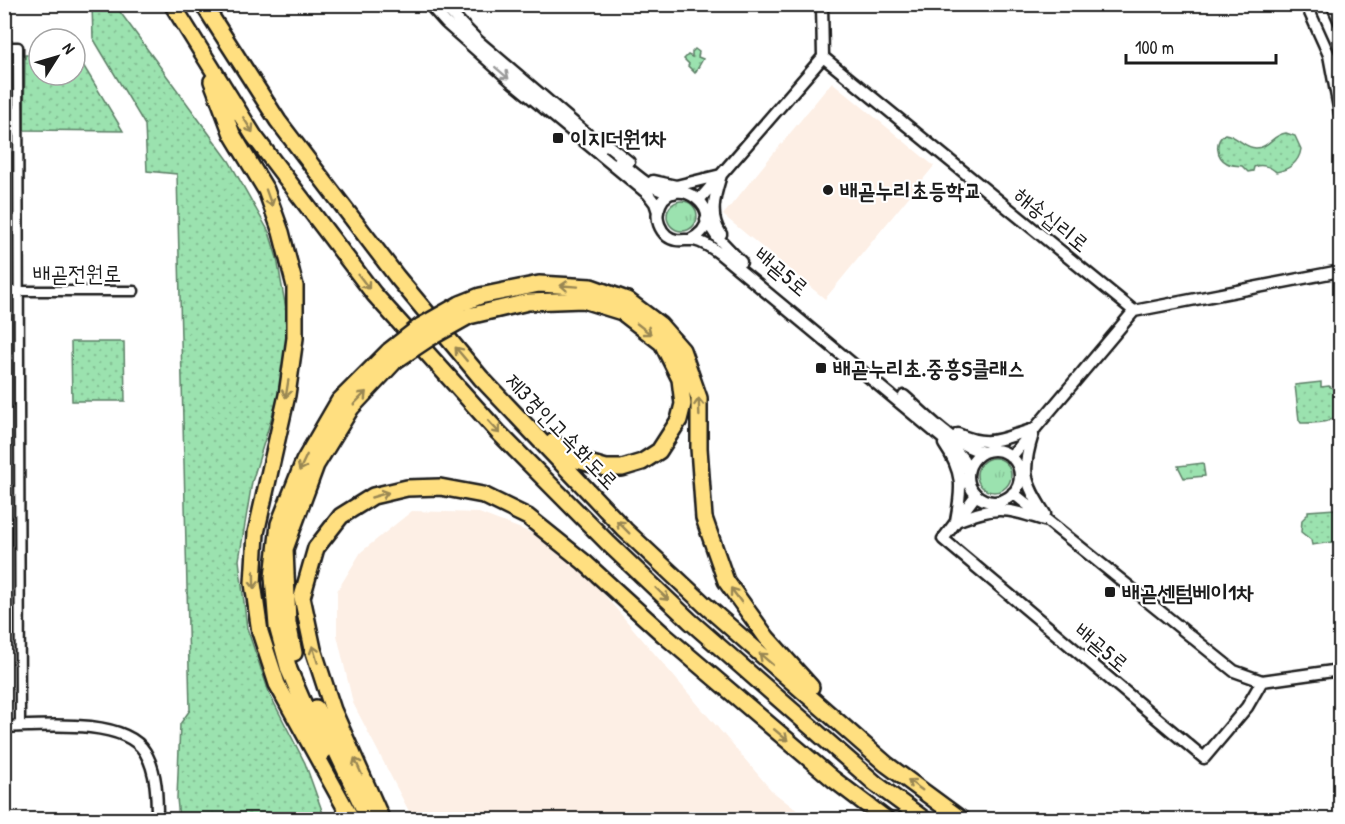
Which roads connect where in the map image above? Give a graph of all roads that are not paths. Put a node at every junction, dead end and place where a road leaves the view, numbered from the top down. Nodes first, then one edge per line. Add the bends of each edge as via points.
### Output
1 (172, 4) edge
2 (203, 4) edge
3 (429, 4) edge
4 (442, 4) edge
5 (822, 4) edge
6 (1306, 4) edge
7 (1332, 4) edge
8 (1341, 22) edge
9 (4, 47) edge
10 (201, 51) junction
11 (823, 57) junction
12 (1341, 113) edge
13 (558, 114) junction
14 (721, 175) junction
15 (675, 193) junction
16 (700, 199) junction
17 (658, 212) junction
18 (706, 220) junction
19 (690, 240) junction
20 (743, 268) junction
21 (1341, 271) edge
22 (4, 291) edge
23 (19, 291) junction
24 (134, 291) dead end
25 (464, 310) junction
26 (1134, 312) junction
27 (392, 356) junction
28 (481, 378) junction
29 (937, 429) junction
30 (1035, 429) junction
31 (984, 452) junction
32 (1011, 457) junction
33 (968, 471) junction
34 (1013, 493) junction
35 (976, 495) junction
36 (956, 522) junction
37 (1050, 522) junction
38 (1341, 670) edge
39 (1262, 681) junction
40 (20, 726) junction
41 (4, 727) edge
42 (886, 764) junction
43 (157, 819) edge
44 (353, 819) edge
45 (369, 819) edge
46 (382, 819) edge
47 (887, 819) edge
48 (925, 819) edge
49 (962, 819) edge

1 - 10 highway, 제3경인고속화도로
28 -> 2 highway, 제3경인고속화도로 via 397,277 278,121
3 -> 13 street, 배곧5로 via 446,24
4 - 13 street, 배곧5로
5 - 11 street
6 - 12 street via 1329,55
7 - 8 street
9 - 23 street, 배곧전원로 via 18,47
10 -> 44 highway via 232,134 266,190 295,286 295,338 287,395 256,533 253,583 260,632 277,684
10 -> 48 highway, 제3경인고속화도로 via 255,136 374,294 498,432 690,621 876,784
11 - 14 street
11 - 26 street, 해송십리로
13 - 14 street via 653,181 676,186
13 - 15 street, 배곧5로 via 641,178
13 - 17 street, 배곧5로 via 648,194
13 - 20 street, 배곧5로 via 645,197 651,207 653,227 663,243 705,250
14 - 16 street
14 - 20 street via 713,205 715,222
15 - 16 street, 배곧5로 via 685,192
15 - 17 street via 663,201
16 - 18 street, 배곧5로
17 - 19 street, 배곧5로 via 658,224 668,236
18 - 19 street via 702,231
18 - 20 street, 배곧5로
19 - 20 street, 배곧5로 via 710,246
20 - 29 street, 배곧5로
21 - 26 street
22 - 23 street, 배곧전원로
23 - 24 street, 배곧전원로
23 - 40 street, 배곧전원로
25 - 27 highway, bridge via 428,339
25 -> 28 highway via 583,300 622,312 662,343 680,379 682,404 679,420 659,451 642,462 606,468 574,459
42 -> 25 highway via 767,638 726,581 704,518 699,398 682,350 660,325 627,300 591,287 538,284 480,296
26 - 30 street
27 -> 44 highway via 339,401 304,461 279,524 273,577 277,626 289,670
45 -> 27 highway via 298,667 288,623 285,549 316,465 351,408
42 -> 28 highway, 제3경인고속화도로 via 665,568
29 - 30 street via 993,442
29 - 31 street, 배곧5로
29 - 33 street, 배곧5로 via 959,453
29 - 36 street via 960,473
30 - 32 street
30 - 37 street via 1026,455 1026,480
31 - 32 street, 배곧5로 via 999,450
31 - 33 street via 975,458
32 - 34 street via 1020,476
33 - 35 street, 배곧5로 via 968,481
34 - 35 street via 999,501
34 - 37 street
35 - 36 street, 배곧5로
36 - 37 street via 996,509
36 - 39 street, 배곧5로 via 943,539 1204,758 1247,707
37 - 39 street via 1234,670
38 - 39 street
40 - 41 street
40 - 43 street via 94,728 135,741 144,752 156,784
49 -> 42 highway, 제3경인고속화도로
46 -> 47 highway via 333,710 313,649 302,597 316,548 341,516 373,496 407,488 440,487 483,495 528,517 833,779

